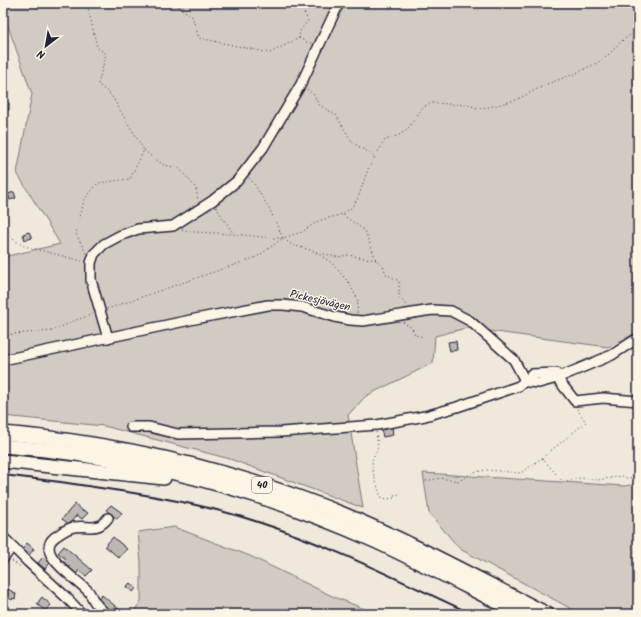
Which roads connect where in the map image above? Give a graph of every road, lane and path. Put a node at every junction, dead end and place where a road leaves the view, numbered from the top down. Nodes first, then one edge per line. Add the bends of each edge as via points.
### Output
1 (87, 3) edge
2 (177, 3) edge
3 (300, 3) edge
4 (338, 3) edge
5 (638, 27) edge
6 (299, 38) junction
7 (319, 43) junction
8 (301, 84) junction
9 (144, 150) junction
10 (375, 156) junction
11 (243, 173) junction
12 (212, 202) junction
13 (202, 208) junction
14 (342, 214) junction
15 (173, 226) junction
16 (3, 233) edge
17 (233, 234) junction
18 (283, 238) junction
19 (314, 251) junction
20 (376, 260) junction
21 (91, 263) junction
22 (101, 311) junction
23 (413, 313) junction
24 (401, 315) junction
25 (356, 321) junction
26 (3, 335) edge
27 (423, 337) dead end
28 (108, 338) junction
29 (638, 338) edge
30 (3, 360) edge
31 (528, 377) junction
32 (557, 378) junction
33 (575, 400) junction
34 (638, 401) edge
35 (377, 425) junction
36 (131, 427) dead end
37 (3, 433) edge
38 (3, 446) edge
39 (542, 458) junction
40 (3, 461) edge
41 (638, 477) edge
42 (426, 481) dead end
43 (399, 494) dead end
44 (261, 498) junction
45 (108, 518) dead end
46 (3, 537) edge
47 (6, 548) edge
48 (3, 559) edge
49 (28, 562) junction
50 (82, 614) edge
51 (106, 614) edge
52 (521, 614) edge
53 (547, 614) edge

1 - 9 path via 97,47 106,54 98,84 111,95
2 - 6 path via 192,16 199,38 270,53
3 - 6 path via 308,21 300,31
4 - 7 street
5 - 10 path via 598,63 554,80 516,100 478,108 432,103 423,107 407,130 385,140
6 - 7 path via 306,42
7 - 8 street
8 - 10 path via 314,95 318,104 336,116 352,142
8 - 11 street via 263,148
9 - 13 path via 164,165 179,168 196,188 198,204
9 - 21 path via 130,179 98,182 84,200 76,234
10 - 14 path via 358,198 351,208
11 - 12 street
11 - 18 path via 252,181 269,208
12 - 13 street
12 - 17 path
13 - 15 street
14 - 18 path via 318,221 302,232
14 - 20 path via 365,231
15 - 17 path via 194,232
15 - 21 street via 138,229 119,236 104,244 94,254
16 - 21 path via 24,246
17 - 18 path
18 - 19 path via 292,245
18 - 22 path via 257,257
19 - 20 path via 337,257 348,255
19 - 25 path via 332,263 349,283 358,300
20 - 23 path via 383,265 386,274 399,281 399,297
21 - 22 street via 92,280
22 - 26 path via 52,331
22 - 28 street
23 - 24 street, Pickesjövägen
23 - 31 street, Pickesjövägen via 443,310 462,316 487,335
24 - 25 street, Pickesjövägen
24 - 27 path via 403,323 412,328 415,335
25 - 28 street, Pickesjövägen via 302,307 268,305
28 - 30 street, Pickesjövägen
29 - 32 street via 612,355
31 - 32 street via 533,383
31 - 35 street via 519,386 457,408
32 - 33 street
33 - 34 street via 603,398
33 - 39 path via 575,406 586,422
35 - 36 street via 281,432 178,434 149,427
35 - 43 path via 378,447 372,460 373,473 381,497 394,498 394,495
37 - 53 highway, 40 via 115,448 243,478 381,530
38 - 44 highway, 40 via 67,453 150,467
39 - 41 path via 563,482 580,478 598,480 622,476
39 - 42 path via 521,473 487,470 473,472 459,481 440,478
40 - 44 highway via 163,478
44 - 52 highway, 40 via 377,542
45 - 51 street via 94,528 72,527 49,539 48,546 54,559 90,593
46 - 49 street
47 - 48 street
47 - 49 street
49 - 50 street

